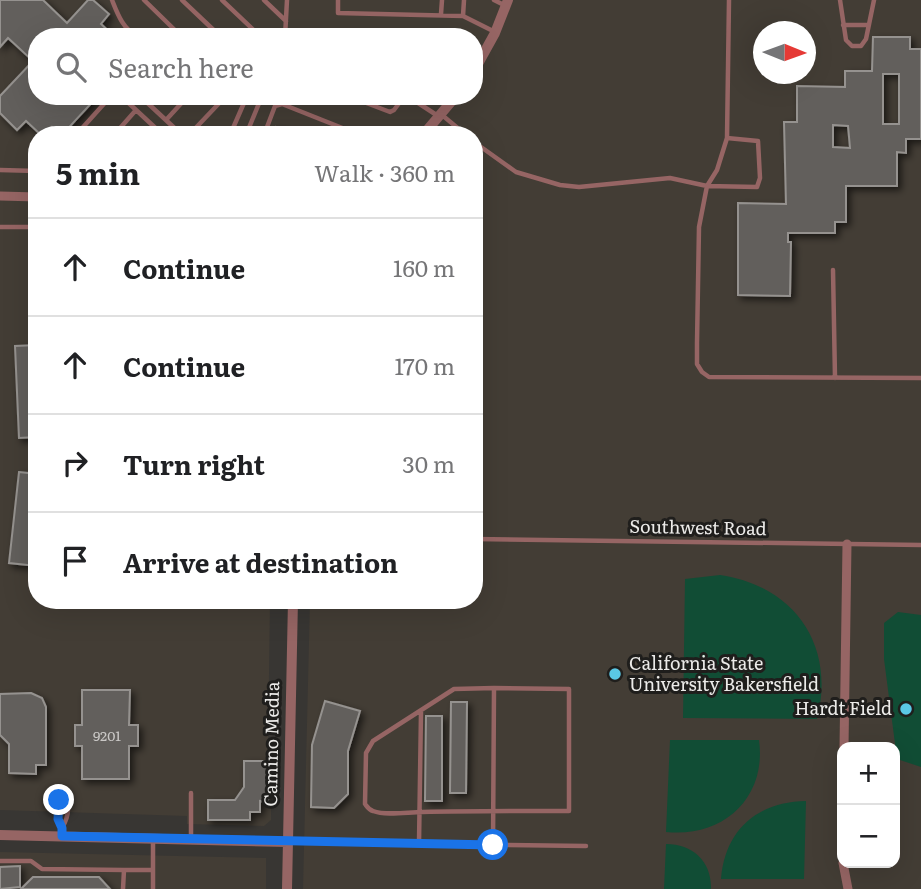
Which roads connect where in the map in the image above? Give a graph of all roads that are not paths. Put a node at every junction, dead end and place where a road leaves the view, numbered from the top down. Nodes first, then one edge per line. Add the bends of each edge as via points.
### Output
1 (112, 0) edge
2 (144, 0) edge
3 (182, 0) edge
4 (222, 0) edge
5 (264, 0) edge
6 (287, 0) edge
7 (338, 0) edge
8 (442, 0) edge
9 (464, 0) edge
10 (494, 0) edge
11 (729, 0) edge
12 (840, 0) edge
13 (874, 0) edge
14 (507, 3) edge
15 (441, 14) junction
16 (463, 16) junction
17 (286, 21) junction
18 (843, 25) junction
19 (869, 25) junction
20 (127, 28) edge
21 (174, 28) edge
22 (212, 28) edge
23 (252, 28) edge
24 (286, 28) edge
25 (495, 33) junction
26 (483, 55) edge
27 (103, 105) edge
28 (131, 105) edge
29 (149, 105) edge
30 (180, 105) edge
31 (217, 105) edge
32 (243, 105) edge
33 (258, 105) edge
34 (280, 105) edge
35 (285, 105) edge
36 (372, 105) edge
37 (397, 105) edge
38 (424, 105) edge
39 (448, 105) edge
40 (136, 110) junction
41 (440, 115) junction
42 (166, 120) junction
43 (84, 126) edge
44 (122, 126) edge
45 (151, 126) edge
46 (172, 126) edge
47 (198, 126) edge
48 (234, 126) edge
49 (250, 126) edge
50 (268, 126) edge
51 (337, 126) edge
52 (431, 126) edge
53 (454, 126) edge
54 (727, 138) junction
55 (483, 148) edge
56 (0, 170) edge
57 (28, 171) edge
58 (707, 186) junction
59 (0, 196) edge
60 (28, 197) edge
61 (0, 227) edge
62 (28, 227) edge
63 (833, 270) dead end
64 (835, 377) junction
65 (921, 378) edge
66 (483, 539) edge
67 (848, 544) junction
68 (921, 545) edge
69 (293, 609) edge
70 (494, 688) junction
71 (421, 711) junction
72 (845, 742) edge
73 (191, 793) dead end
74 (494, 811) junction
75 (420, 812) junction
76 (62, 832) junction
77 (0, 835) edge
78 (153, 838) junction
79 (191, 839) junction
80 (288, 842) junction
81 (419, 844) junction
82 (493, 845) junction
83 (586, 846) dead end
84 (0, 861) edge
85 (844, 868) edge
86 (124, 870) junction
87 (153, 870) junction
88 (123, 889) edge
89 (153, 889) edge
90 (287, 889) edge
91 (848, 889) edge

1 - 20 lane
2 - 21 lane
3 - 22 lane
4 - 23 lane
5 - 17 lane
6 - 17 lane
7 - 15 lane via 338,13
8 - 15 lane
9 - 16 lane
10 - 14 lane
11 - 54 lane
12 - 18 lane
13 - 19 lane
14 - 25 street
15 - 16 lane
16 - 25 lane
17 - 24 lane
18 - 19 lane
18 - 19 lane via 852,46 861,46 866,40
25 - 26 street
27 - 43 lane
28 - 40 lane
29 - 42 lane
30 - 42 lane
31 - 47 lane
32 - 48 lane
33 - 49 lane
34 - 50 lane
35 - 51 lane
36 - 37 lane via 390,112
38 - 41 lane
39 - 41 street
40 - 44 lane
40 - 45 lane
41 - 52 street
41 - 53 lane
42 - 46 lane
54 - 58 lane via 718,170
54 - 58 lane via 758,141 757,187
55 - 58 lane via 516,172 560,185 670,178
56 - 57 lane
58 - 64 lane via 699,227 697,364 702,372 709,377
59 - 60 street
61 - 62 lane
63 - 64 lane
64 - 65 lane
66 - 67 lane, Southwest Road
67 - 68 lane, Southwest Road
67 - 72 street
69 - 80 street, Camino Media
70 - 71 lane via 454,689
70 - 74 lane
70 - 74 lane via 569,689 569,811
71 - 75 lane
71 - 75 lane via 373,741 366,753 365,770 365,804 370,810
73 - 79 lane
74 - 75 lane
74 - 82 lane
75 - 81 lane
76 - 76 lane via 68,819 64,794 59,800
76 - 77 street
76 - 78 street
78 - 79 street
78 - 87 lane
79 - 80 street
80 - 81 lane
80 - 90 street, Camino Media
81 - 82 lane
82 - 83 lane
84 - 86 lane via 31,861 42,869
85 - 91 street
86 - 87 lane
86 - 88 lane
87 - 89 lane

